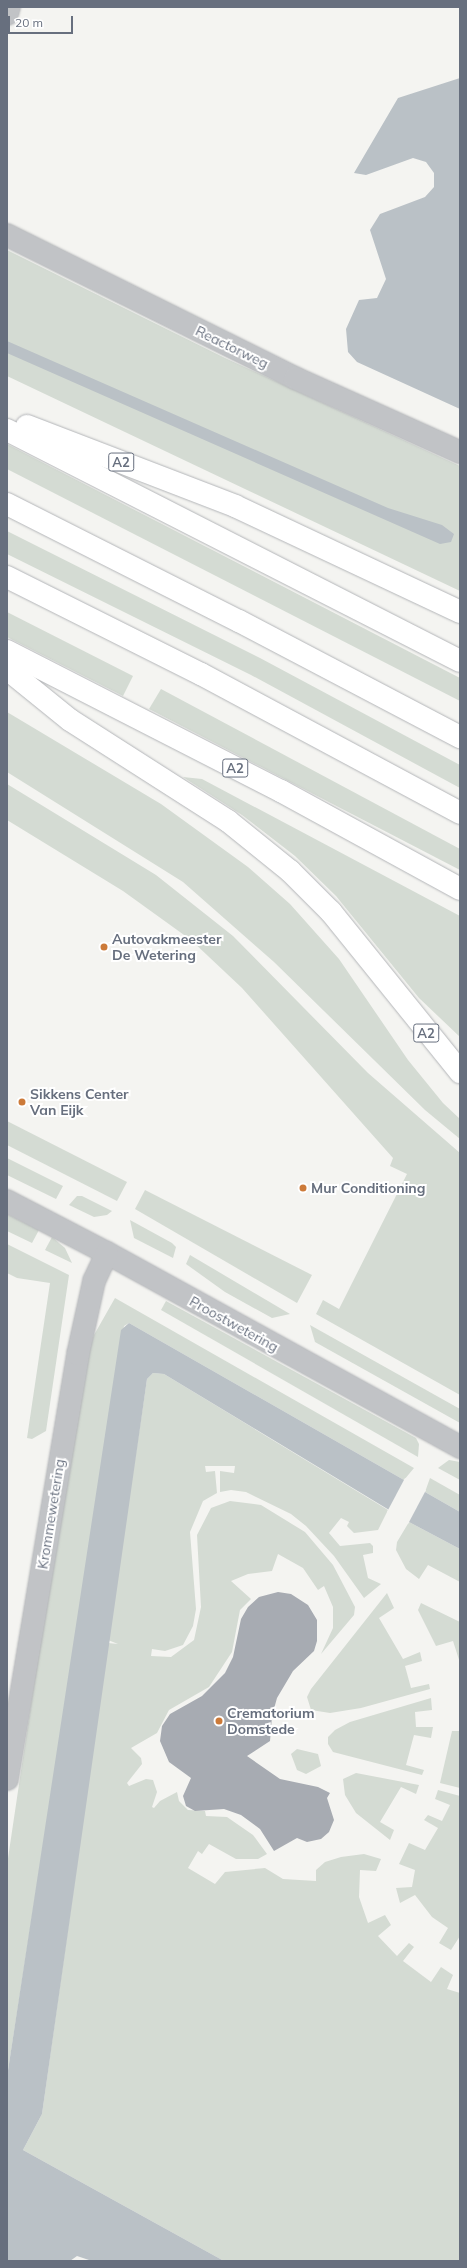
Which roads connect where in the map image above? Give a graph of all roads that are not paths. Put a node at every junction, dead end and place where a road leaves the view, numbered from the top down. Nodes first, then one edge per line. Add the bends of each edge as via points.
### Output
1 (9, 7) edge
2 (7, 14) edge
3 (7, 235) edge
4 (7, 418) edge
5 (7, 430) edge
6 (460, 452) edge
7 (7, 504) edge
8 (7, 577) edge
9 (460, 612) edge
10 (7, 651) edge
11 (460, 661) edge
12 (7, 669) edge
13 (460, 737) edge
14 (460, 813) edge
15 (460, 889) edge
16 (460, 1072) edge
17 (7, 1201) edge
18 (107, 1253) junction
19 (460, 1447) edge
20 (7, 1779) edge

1 - 2 street
3 - 6 street, Reactorweg via 295,378
4 - 9 highway, A2 via 235,506
5 - 11 highway, A2
7 - 13 highway via 239,621
8 - 14 highway via 201,674
10 - 15 highway, A2 via 281,791
12 - 16 highway, A2 via 70,720 228,821 290,871 331,912
17 - 18 street, Proostwetering
18 - 19 street, Proostwetering
18 - 20 street, Krommewetering via 94,1282 78,1354

